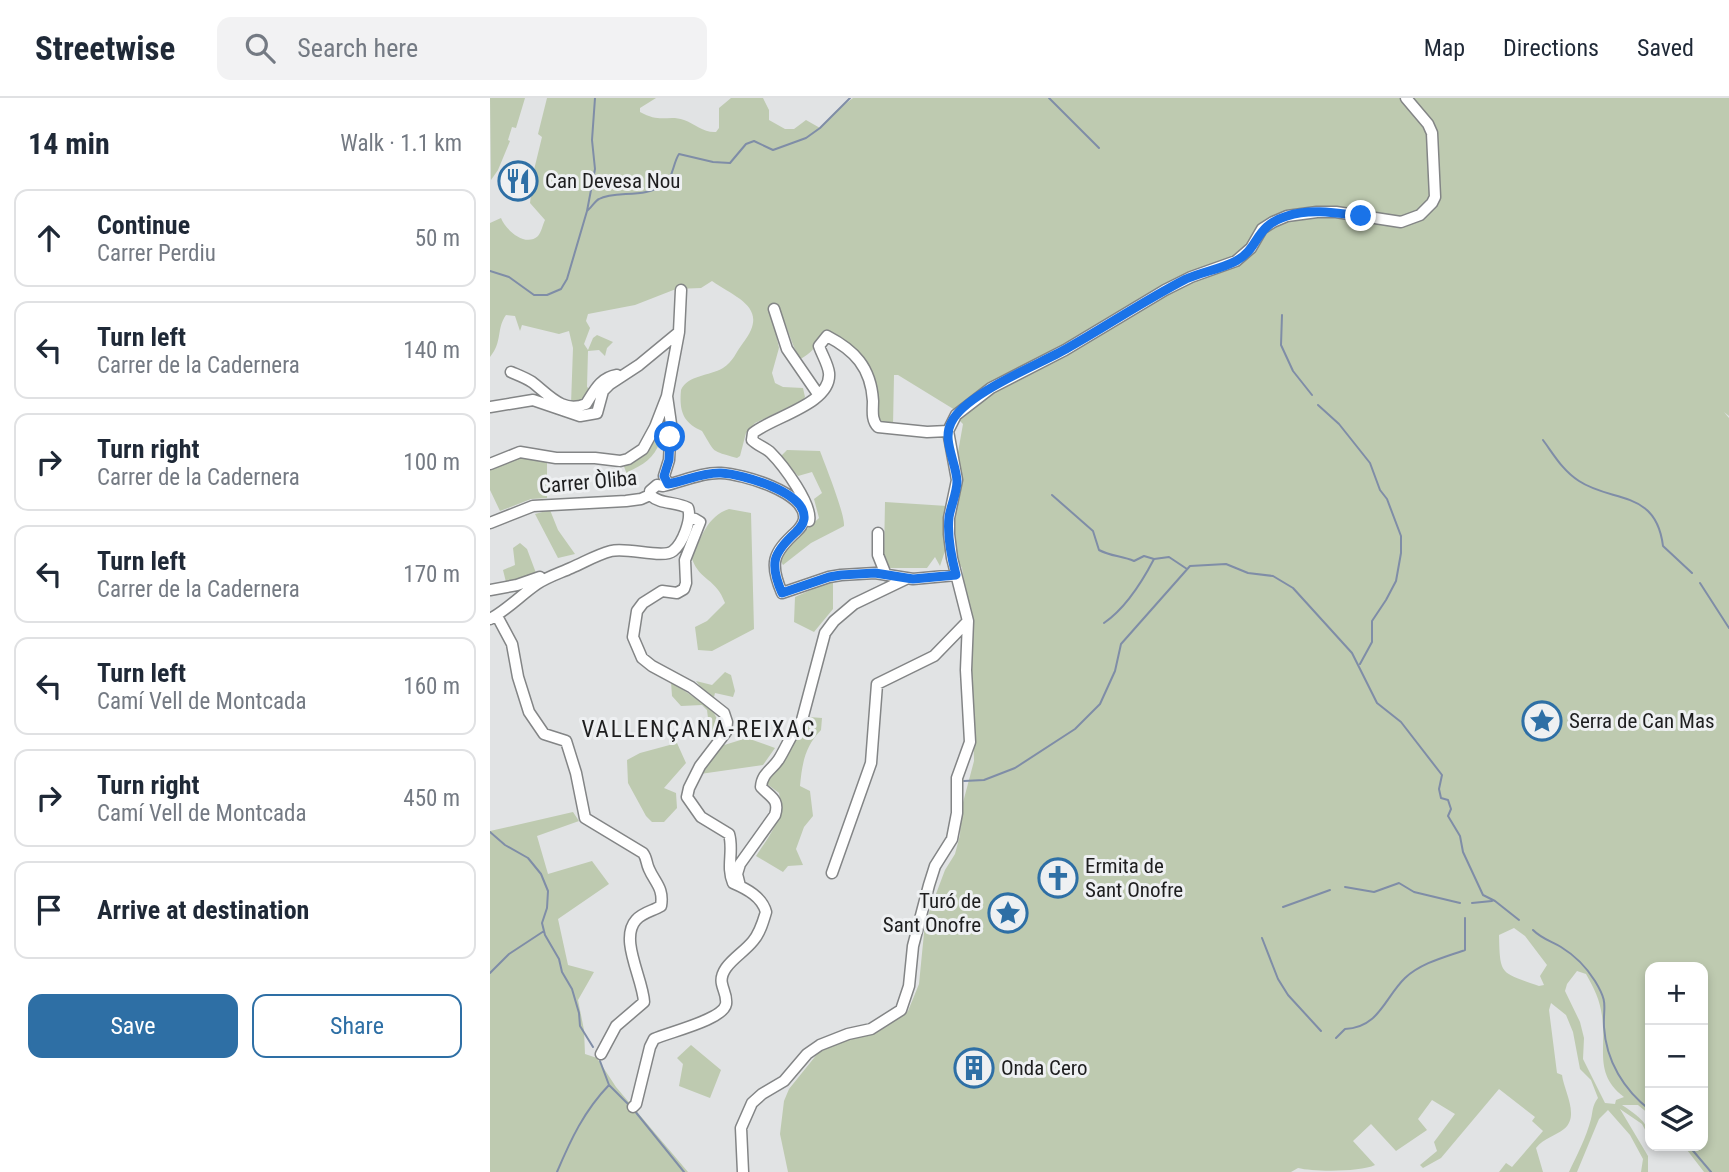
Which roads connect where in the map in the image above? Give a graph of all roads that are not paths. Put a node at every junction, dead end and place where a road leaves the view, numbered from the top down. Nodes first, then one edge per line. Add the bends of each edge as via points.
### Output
1 (1406, 98) edge
2 (681, 290) dead end
3 (774, 309) dead end
4 (679, 332) junction
5 (511, 372) dead end
6 (621, 375) junction
7 (818, 394) junction
8 (667, 396) junction
9 (490, 407) edge
10 (948, 431) junction
11 (490, 464) edge
12 (668, 484) junction
13 (650, 495) junction
14 (690, 519) junction
15 (804, 521) junction
16 (490, 523) edge
17 (878, 533) dead end
18 (886, 575) junction
19 (956, 575) junction
20 (551, 576) junction
21 (906, 579) junction
22 (490, 590) edge
23 (494, 618) edge
24 (968, 621) junction
25 (832, 873) dead end
26 (740, 886) junction
27 (601, 1054) dead end
28 (633, 1107) dead end
29 (743, 1172) edge

1 - 10 street via 1432,133 1435,197 1420,215 1401,222 1317,212 1273,222 1236,261 1174,286 991,388 956,415
2 - 4 street
3 - 7 street via 787,349
4 - 6 street
4 - 8 street
5 - 6 street via 570,407 586,404 603,380
6 - 9 street via 603,391 597,413 590,415 568,413 533,400
7 - 10 street via 829,379 819,346 827,336 859,358 878,427
7 - 15 street via 802,408 753,433 752,440 771,452 805,501 811,517
8 - 11 street via 643,449 628,459 556,458 520,452
8 - 12 street via 671,424 664,476
10 - 19 street via 957,480 949,526
12 - 13 street via 657,485
12 - 15 street via 709,474 735,475 791,496 801,506
13 - 14 street via 688,508
13 - 16 street, Carrer Òliba via 626,501 533,506
14 - 20 street via 672,553 615,550
14 - 26 street via 700,522 685,560 684,589 662,591 643,603 633,637 642,658 724,713 726,732 700,766 687,797 701,817 729,834 730,878
15 - 18 street via 775,559 782,593 829,577
17 - 18 street via 878,555
18 - 21 street
19 - 21 street
19 - 24 street
20 - 22 street
20 - 23 street
21 - 26 street via 854,604 825,633 802,720 761,779 761,787 778,806 740,864
23 - 27 street via 512,644 529,712 544,734 566,741 584,818 643,853 662,890 661,906 638,917 630,934 644,1002 616,1026
24 - 25 street via 934,656 877,684 871,763
24 - 29 street via 971,742 957,778 952,839 935,866 922,909 906,1000 901,1010 871,1029 814,1050 752,1103 741,1128
26 - 28 street via 758,897 766,912 755,939 722,975 724,1009 654,1039

